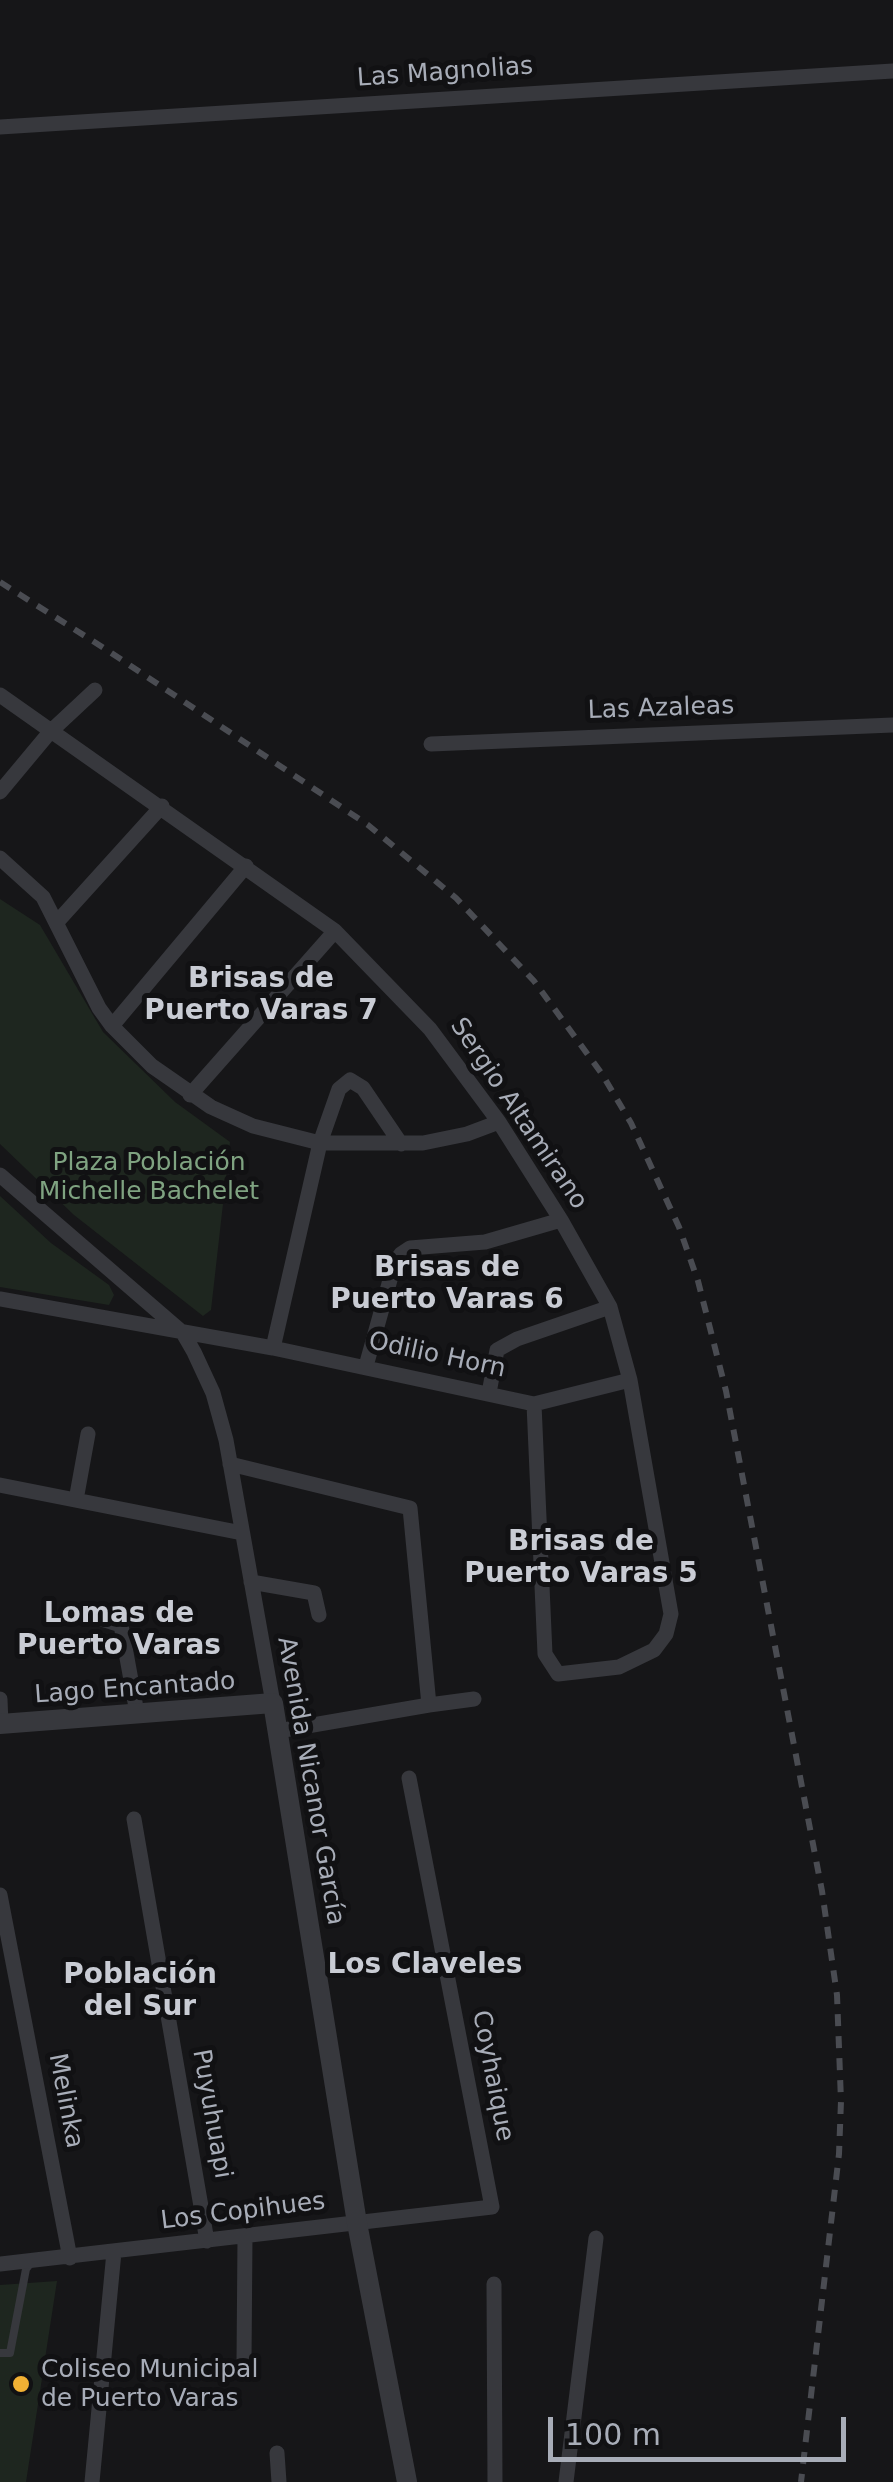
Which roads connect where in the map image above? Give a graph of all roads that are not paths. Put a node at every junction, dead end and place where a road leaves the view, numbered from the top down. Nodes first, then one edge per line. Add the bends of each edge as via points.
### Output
1 (893, 71) edge
2 (0, 127) edge
3 (95, 690) dead end
4 (0, 695) edge
5 (893, 725) edge
6 (50, 732) junction
7 (431, 744) dead end
8 (0, 792) edge
9 (162, 806) junction
10 (0, 858) edge
11 (246, 866) junction
12 (58, 922) junction
13 (335, 931) junction
14 (112, 1026) junction
15 (190, 1095) junction
16 (499, 1122) junction
17 (320, 1143) junction
18 (401, 1144) junction
19 (0, 1175) edge
20 (561, 1220) junction
21 (127, 1286) junction
22 (0, 1299) edge
23 (610, 1308) junction
24 (116, 1321) junction
25 (183, 1333) junction
26 (273, 1348) junction
27 (366, 1366) junction
28 (630, 1380) junction
29 (489, 1392) junction
30 (534, 1404) junction
31 (88, 1434) dead end
32 (230, 1464) junction
33 (0, 1485) edge
34 (76, 1500) junction
35 (242, 1532) junction
36 (251, 1582) junction
37 (88, 1615) dead end
38 (319, 1616) dead end
39 (558, 1674) joint
40 (0, 1699) edge
41 (474, 1699) dead end
42 (273, 1703) junction
43 (429, 1705) junction
44 (137, 1713) junction
45 (0, 1724) edge
46 (278, 1731) junction
47 (409, 1778) dead end
48 (134, 1818) dead end
49 (0, 1895) edge
50 (492, 2207) joint
51 (357, 2223) junction
52 (245, 2236) junction
53 (596, 2238) dead end
54 (207, 2241) junction
55 (114, 2252) junction
56 (70, 2258) junction
57 (32, 2261) junction
58 (0, 2264) edge
59 (494, 2284) dead end
60 (0, 2353) edge
61 (244, 2361) dead end
62 (277, 2453) dead end
63 (92, 2482) edge
64 (279, 2482) edge
65 (408, 2482) edge
66 (496, 2482) edge
67 (566, 2482) edge

1 - 2 street, Las Magnolias
3 - 6 street
4 - 6 street, Sergio Altamirano
5 - 7 street, Las Azaleas
6 - 8 street
6 - 9 street, Sergio Altamirano
9 - 11 street, Sergio Altamirano
9 - 12 street
10 - 12 street via 43,897
11 - 13 street, Sergio Altamirano
11 - 14 street
12 - 14 street
13 - 15 street
13 - 16 street, Sergio Altamirano via 430,1029
14 - 15 street
15 - 17 street via 254,1126
16 - 18 street
16 - 20 street, Sergio Altamirano
17 - 18 street
17 - 18 street via 340,1089 350,1080 364,1088
17 - 26 street
19 - 21 street, Avenida Nicanor García
20 - 23 street, Sergio Altamirano
20 - 27 street via 485,1242 401,1254
21 - 24 street via 130,1305
21 - 25 street, Avenida Nicanor García
22 - 24 street, Odilio Horn
23 - 28 street, Sergio Altamirano
23 - 29 street via 496,1350
24 - 25 street, Odilio Horn
25 - 26 street, Odilio Horn
25 - 32 street, Avenida Nicanor García via 213,1393
26 - 27 street, Odilio Horn
27 - 29 street, Odilio Horn
28 - 30 street
28 - 39 street, Sergio Altamirano via 671,1614 654,1650 619,1667
29 - 30 street, Odilio Horn
30 - 39 street, Odilio Horn via 545,1654
31 - 34 street
32 - 35 street, Avenida Nicanor García
32 - 43 street via 410,1508
33 - 34 street
34 - 35 street
35 - 36 street, Avenida Nicanor García
36 - 38 street via 314,1594
36 - 42 street, Avenida Nicanor García
37 - 44 street via 121,1625
40 - 45 street
41 - 43 street
42 - 44 street, Lago Encantado
42 - 46 street, Avenida Nicanor García
43 - 46 street
44 - 45 street, Lago Encantado
46 - 51 street, Avenida Nicanor García
47 - 50 street, Coyhaique
48 - 54 street, Puyuhuapi
49 - 56 street, Melinka
50 - 51 street, Los Copihues
51 - 52 street, Los Copihues
51 - 65 street, Avenida Nicanor García
52 - 54 street, Los Copihues
52 - 61 street
53 - 67 street
54 - 55 street, Los Copihues
55 - 56 street, Los Copihues
55 - 63 street
56 - 57 street, Los Copihues
57 - 58 street, Los Copihues
57 - 60 lane via 10,2353
59 - 66 street
62 - 64 street

